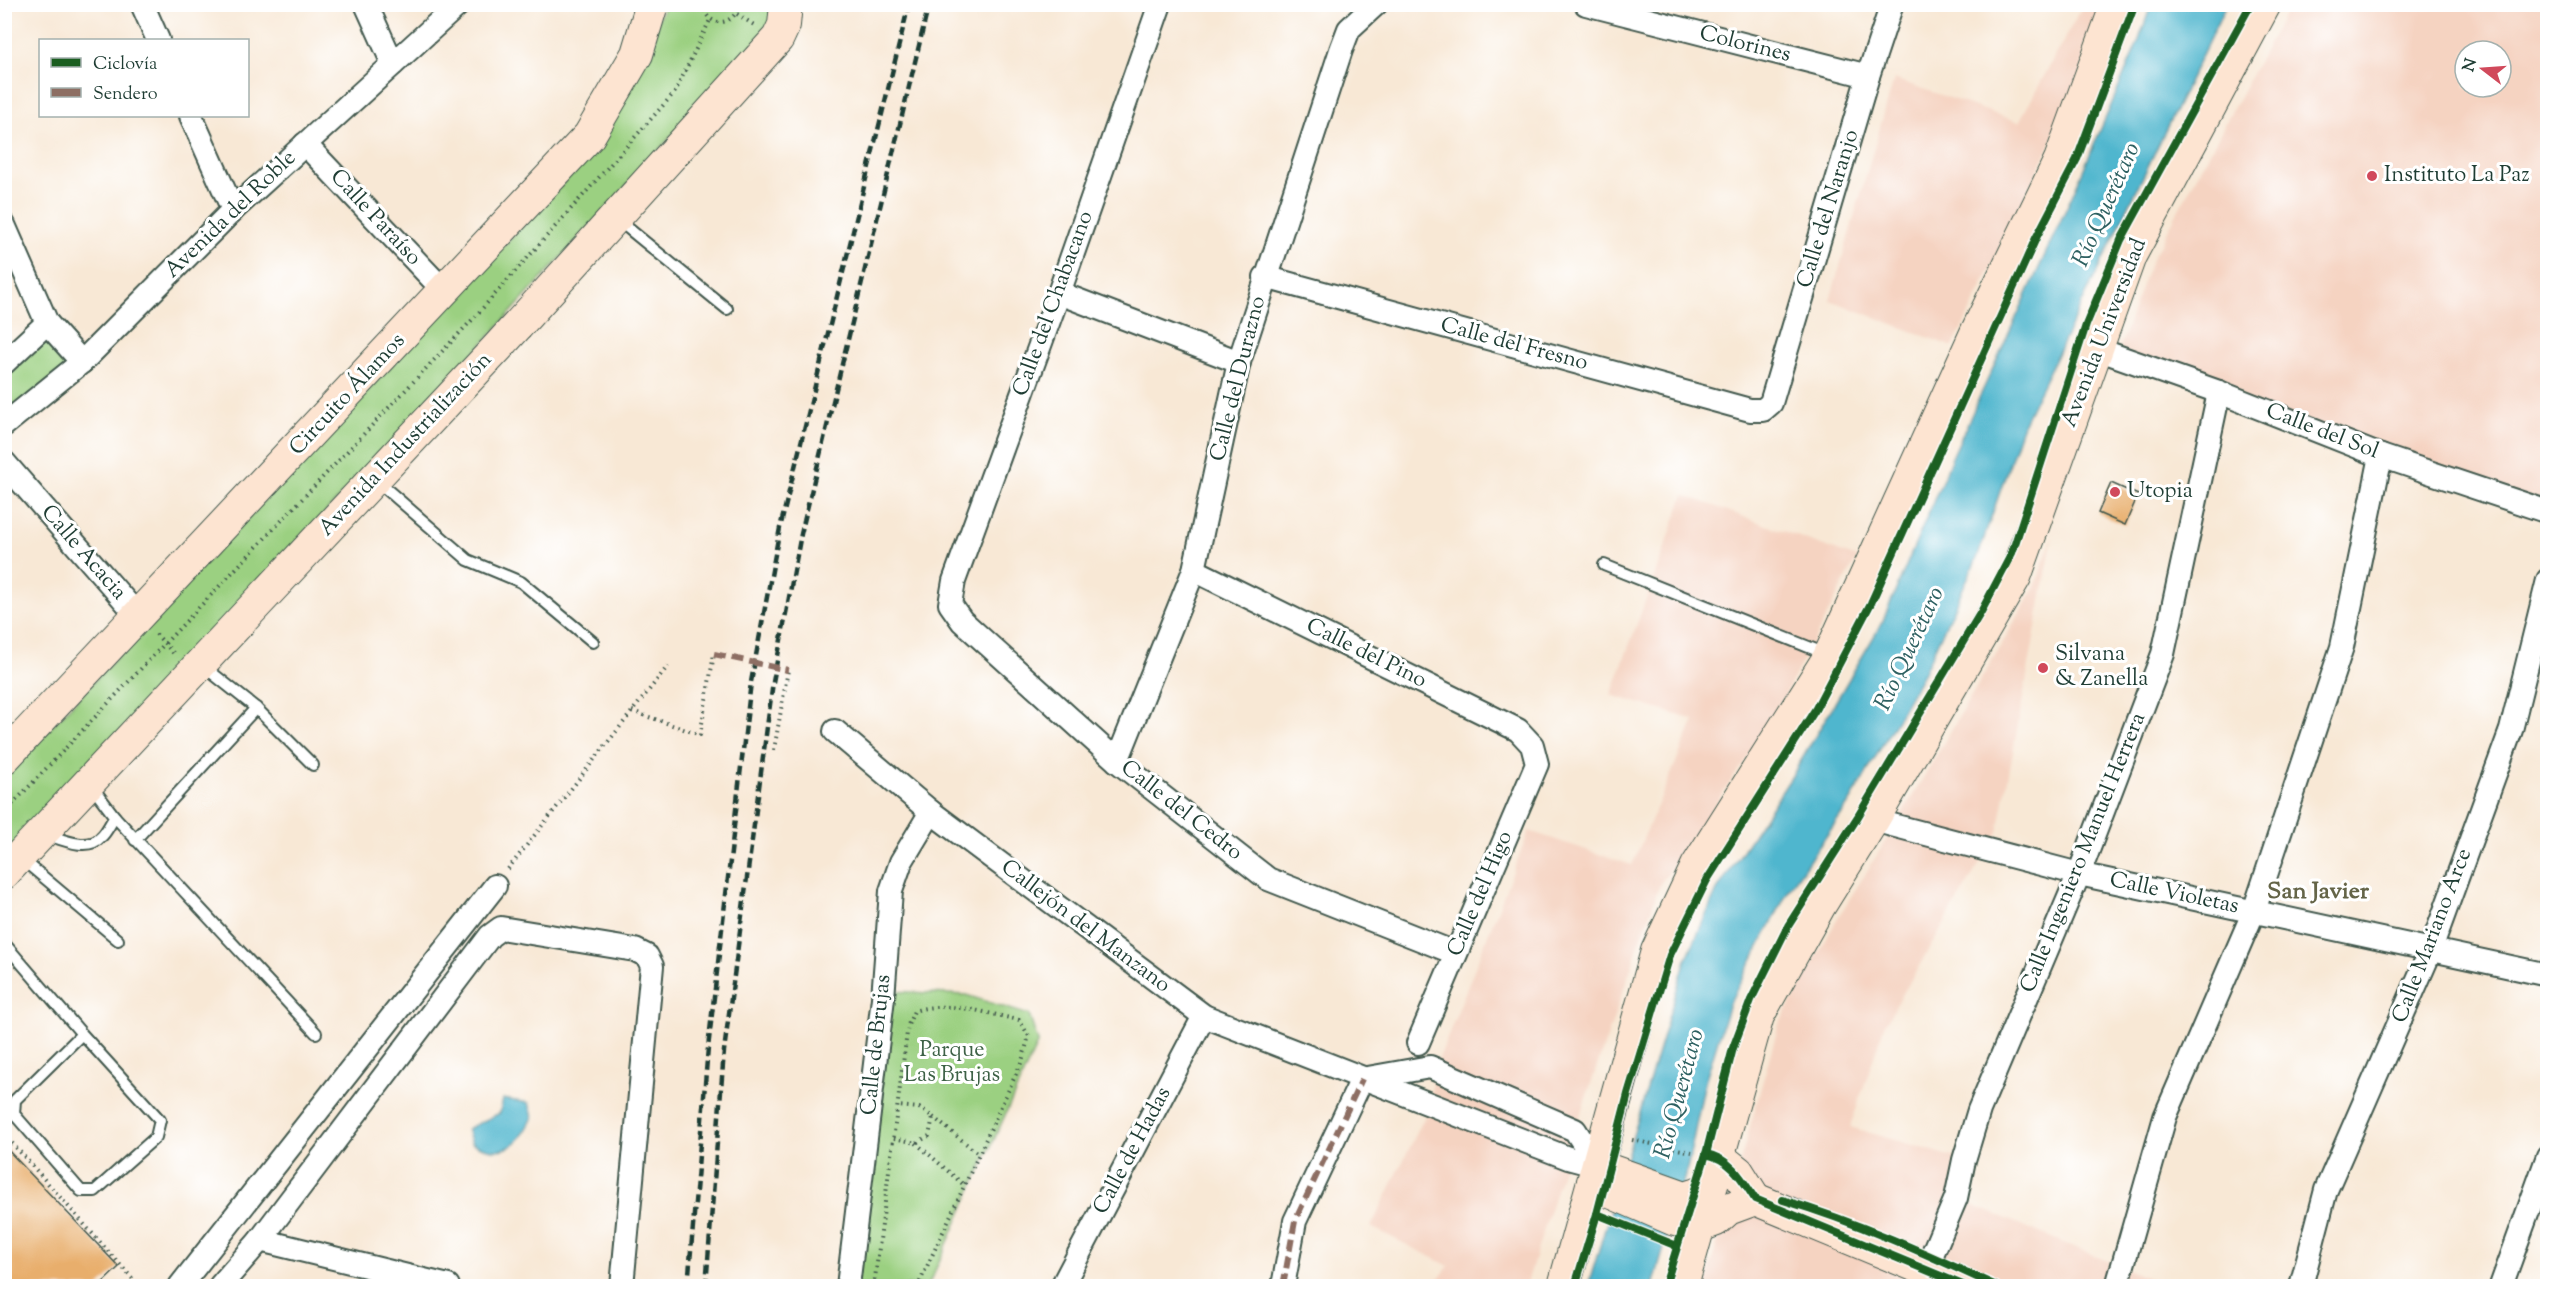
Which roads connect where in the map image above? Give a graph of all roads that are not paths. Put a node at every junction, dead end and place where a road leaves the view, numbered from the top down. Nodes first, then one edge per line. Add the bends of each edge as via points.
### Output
1 (142, 4) edge
2 (366, 4) edge
3 (459, 4) edge
4 (652, 4) edge
5 (786, 4) edge
6 (1160, 4) edge
7 (1376, 4) edge
8 (1586, 4) edge
9 (1892, 4) edge
10 (2117, 4) edge
11 (2265, 4) edge
12 (158, 39) edge
13 (393, 64) junction
14 (1868, 76) junction
15 (191, 117) edge
16 (305, 144) junction
17 (233, 210) junction
18 (615, 218) junction
19 (4, 225) edge
20 (1265, 277) junction
21 (445, 292) junction
22 (1059, 294) junction
23 (726, 309) dead end
24 (47, 323) junction
25 (2097, 349) junction
26 (82, 362) junction
27 (1239, 362) junction
28 (4, 363) edge
29 (2219, 392) junction
30 (1763, 410) joint
31 (4, 425) edge
32 (2381, 456) junction
33 (4, 462) edge
34 (375, 478) junction
35 (2547, 512) edge
36 (1604, 565) dead end
37 (1194, 570) junction
38 (2547, 580) edge
39 (951, 604) joint
40 (139, 617) junction
41 (593, 642) dead end
42 (1830, 656) junction
43 (197, 668) junction
44 (256, 708) junction
45 (835, 731) dead end
46 (1532, 746) joint
47 (4, 759) edge
48 (1117, 761) junction
49 (313, 765) dead end
50 (89, 782) junction
51 (931, 812) junction
52 (115, 817) junction
53 (1873, 820) junction
54 (42, 833) junction
55 (135, 840) junction
56 (12, 865) edge
57 (2079, 874) junction
58 (495, 886) road end
59 (2253, 911) junction
60 (118, 940) dead end
61 (4, 943) edge
62 (1455, 952) junction
63 (2430, 952) junction
64 (2547, 975) edge
65 (1204, 1016) junction
66 (316, 1033) dead end
67 (82, 1034) junction
68 (1418, 1043) dead end
69 (1362, 1079) junction
70 (2547, 1156) edge
71 (1708, 1165) junction
72 (1606, 1186) junction
73 (1755, 1199) junction
74 (1685, 1214) junction
75 (260, 1240) junction
76 (1926, 1269) junction
77 (180, 1287) edge
78 (220, 1287) edge
79 (447, 1287) edge
80 (622, 1287) edge
81 (848, 1287) edge
82 (1062, 1287) edge
83 (1283, 1287) edge
84 (1564, 1287) edge
85 (1682, 1287) edge
86 (1965, 1287) edge
87 (2117, 1287) edge
88 (2301, 1287) edge
89 (2501, 1287) edge

1 - 12 street
2 - 13 street
3 - 13 street, Avenida del Roble
4 - 21 main road, Circuito Álamos via 637,54 589,136
5 - 18 main road, Avenida Industrialización via 778,38
6 - 22 street, Calle del Chabacano
7 - 20 street, Calle del Durazno via 1349,29
8 - 14 street, Colorines
9 - 14 street, Calle del Naranjo
10 - 42 main road via 2060,160 1976,333
11 - 25 main road, Avenida Universidad via 2130,256
13 - 16 street, Avenida del Roble
14 - 30 street, Calle del Naranjo via 1771,403
15 - 17 street
16 - 17 street, Avenida del Roble
16 - 21 street, Calle Paraíso
17 - 26 street, Avenida del Roble
18 - 23 lane
18 - 34 main road, Avenida Industrialización
19 - 24 street
20 - 27 street, Calle del Durazno
20 - 30 street, Calle del Fresno via 1750,410
21 - 40 main road, Circuito Álamos
22 - 27 street
22 - 39 street, Calle del Chabacano via 954,581
24 - 26 street
24 - 28 street
25 - 29 street, Calle del Sol
25 - 53 main road, Avenida Universidad via 2015,578
26 - 31 street, Avenida del Roble
27 - 37 street, Calle del Durazno
29 - 32 street, Calle del Sol
29 - 57 street, Calle Ingeniero Manuel Herrera via 2163,654
32 - 35 street, Calle del Sol
32 - 59 street via 2342,647
33 - 40 street, Calle Acacia
34 - 41 lane via 468,560 521,582
34 - 43 main road, Avenida Industrialización
36 - 42 lane
37 - 46 street, Calle del Pino via 1518,730
37 - 48 street, Calle del Durazno
38 - 63 street, Calle Mariano Arce via 2511,730
39 - 48 street, Calle del Cedro via 962,621
40 - 47 main road, Circuito Álamos
42 - 72 main road via 1697,866 1657,951 1608,1122
43 - 44 lane
43 - 50 main road, Avenida Industrialización
44 - 49 lane
44 - 55 lane
45 - 51 street, Callejón del Manzano
46 - 62 street, Calle del Higo via 1537,764
48 - 62 street, Calle del Cedro via 1268,879
50 - 52 lane
50 - 54 main road, Avenida Industrialización
51 - 65 street, Callejón del Manzano
51 - 81 street, Calle de Brujas via 901,862 891,891 884,991
52 - 54 lane via 100,839 84,844
52 - 55 lane
53 - 57 street, Calle Violetas
53 - 71 main road, Avenida Universidad via 1758,1016
54 - 56 main road, Avenida Industrialización
55 - 66 lane
56 - 60 lane
57 - 59 street, Calle Violetas
57 - 76 street, Calle Ingeniero Manuel Herrera via 1979,1110 1956,1198
58 - 77 street
59 - 63 street, Calle Violetas
59 - 87 street via 2165,1117
61 - 67 lane
62 - 68 street, Calle del Higo
63 - 64 street, Calle Violetas
63 - 88 street, Calle Mariano Arce via 2326,1190
65 - 69 street, Callejón del Manzano
65 - 82 street, Calle de Hadas
67 - 67 lane via 15,1100 14,1114 81,1191 95,1191 156,1137 160,1120
69 - 72 street, Callejón del Manzano via 1568,1158
69 - 72 street via 1430,1067 1575,1130
69 - 83 street via 1295,1221
70 - 89 street
71 - 73 main road via 1738,1172
71 - 74 main road, Avenida Universidad
72 - 74 main road
72 - 84 main road
73 - 74 main road via 1728,1209 1716,1220
73 - 76 main road
74 - 85 main road, Avenida Universidad
75 - 78 street
75 - 79 street
75 - 80 street via 490,936 501,928 513,929 635,950 647,956 652,966
76 - 86 main road

